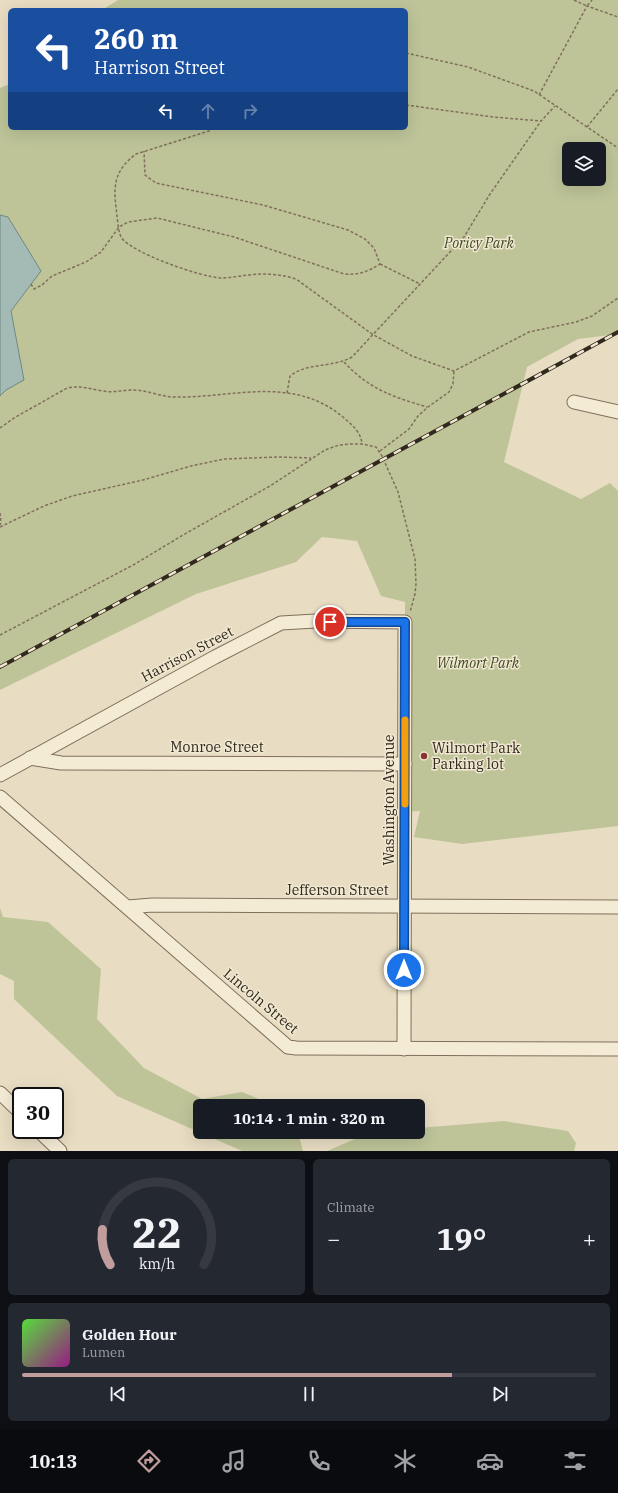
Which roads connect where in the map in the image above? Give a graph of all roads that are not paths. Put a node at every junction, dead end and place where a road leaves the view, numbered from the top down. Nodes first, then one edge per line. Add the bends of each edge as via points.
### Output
1 (574, 402) dead end
2 (618, 412) edge
3 (405, 622) joint
4 (30, 758) junction
5 (405, 764) junction
6 (0, 775) edge
7 (0, 797) edge
8 (404, 906) junction
9 (128, 907) junction
10 (618, 907) edge
11 (404, 1049) junction
12 (618, 1049) edge
13 (0, 1093) edge
14 (12, 1104) edge
15 (47, 1139) edge
16 (60, 1151) edge

1 - 2 street
3 - 4 street, Harrison Street via 281,623
3 - 5 street, Washington Avenue
4 - 5 street, Monroe Street via 61,763
4 - 6 street, Harrison Street
5 - 8 street, Washington Avenue
7 - 9 street, Lincoln Street
8 - 9 street, Jefferson Street
8 - 10 street, Jefferson Street
8 - 11 street, Washington Avenue
9 - 11 street, Lincoln Street via 288,1047
11 - 12 street, Lincoln Street
13 - 14 street
15 - 16 street

